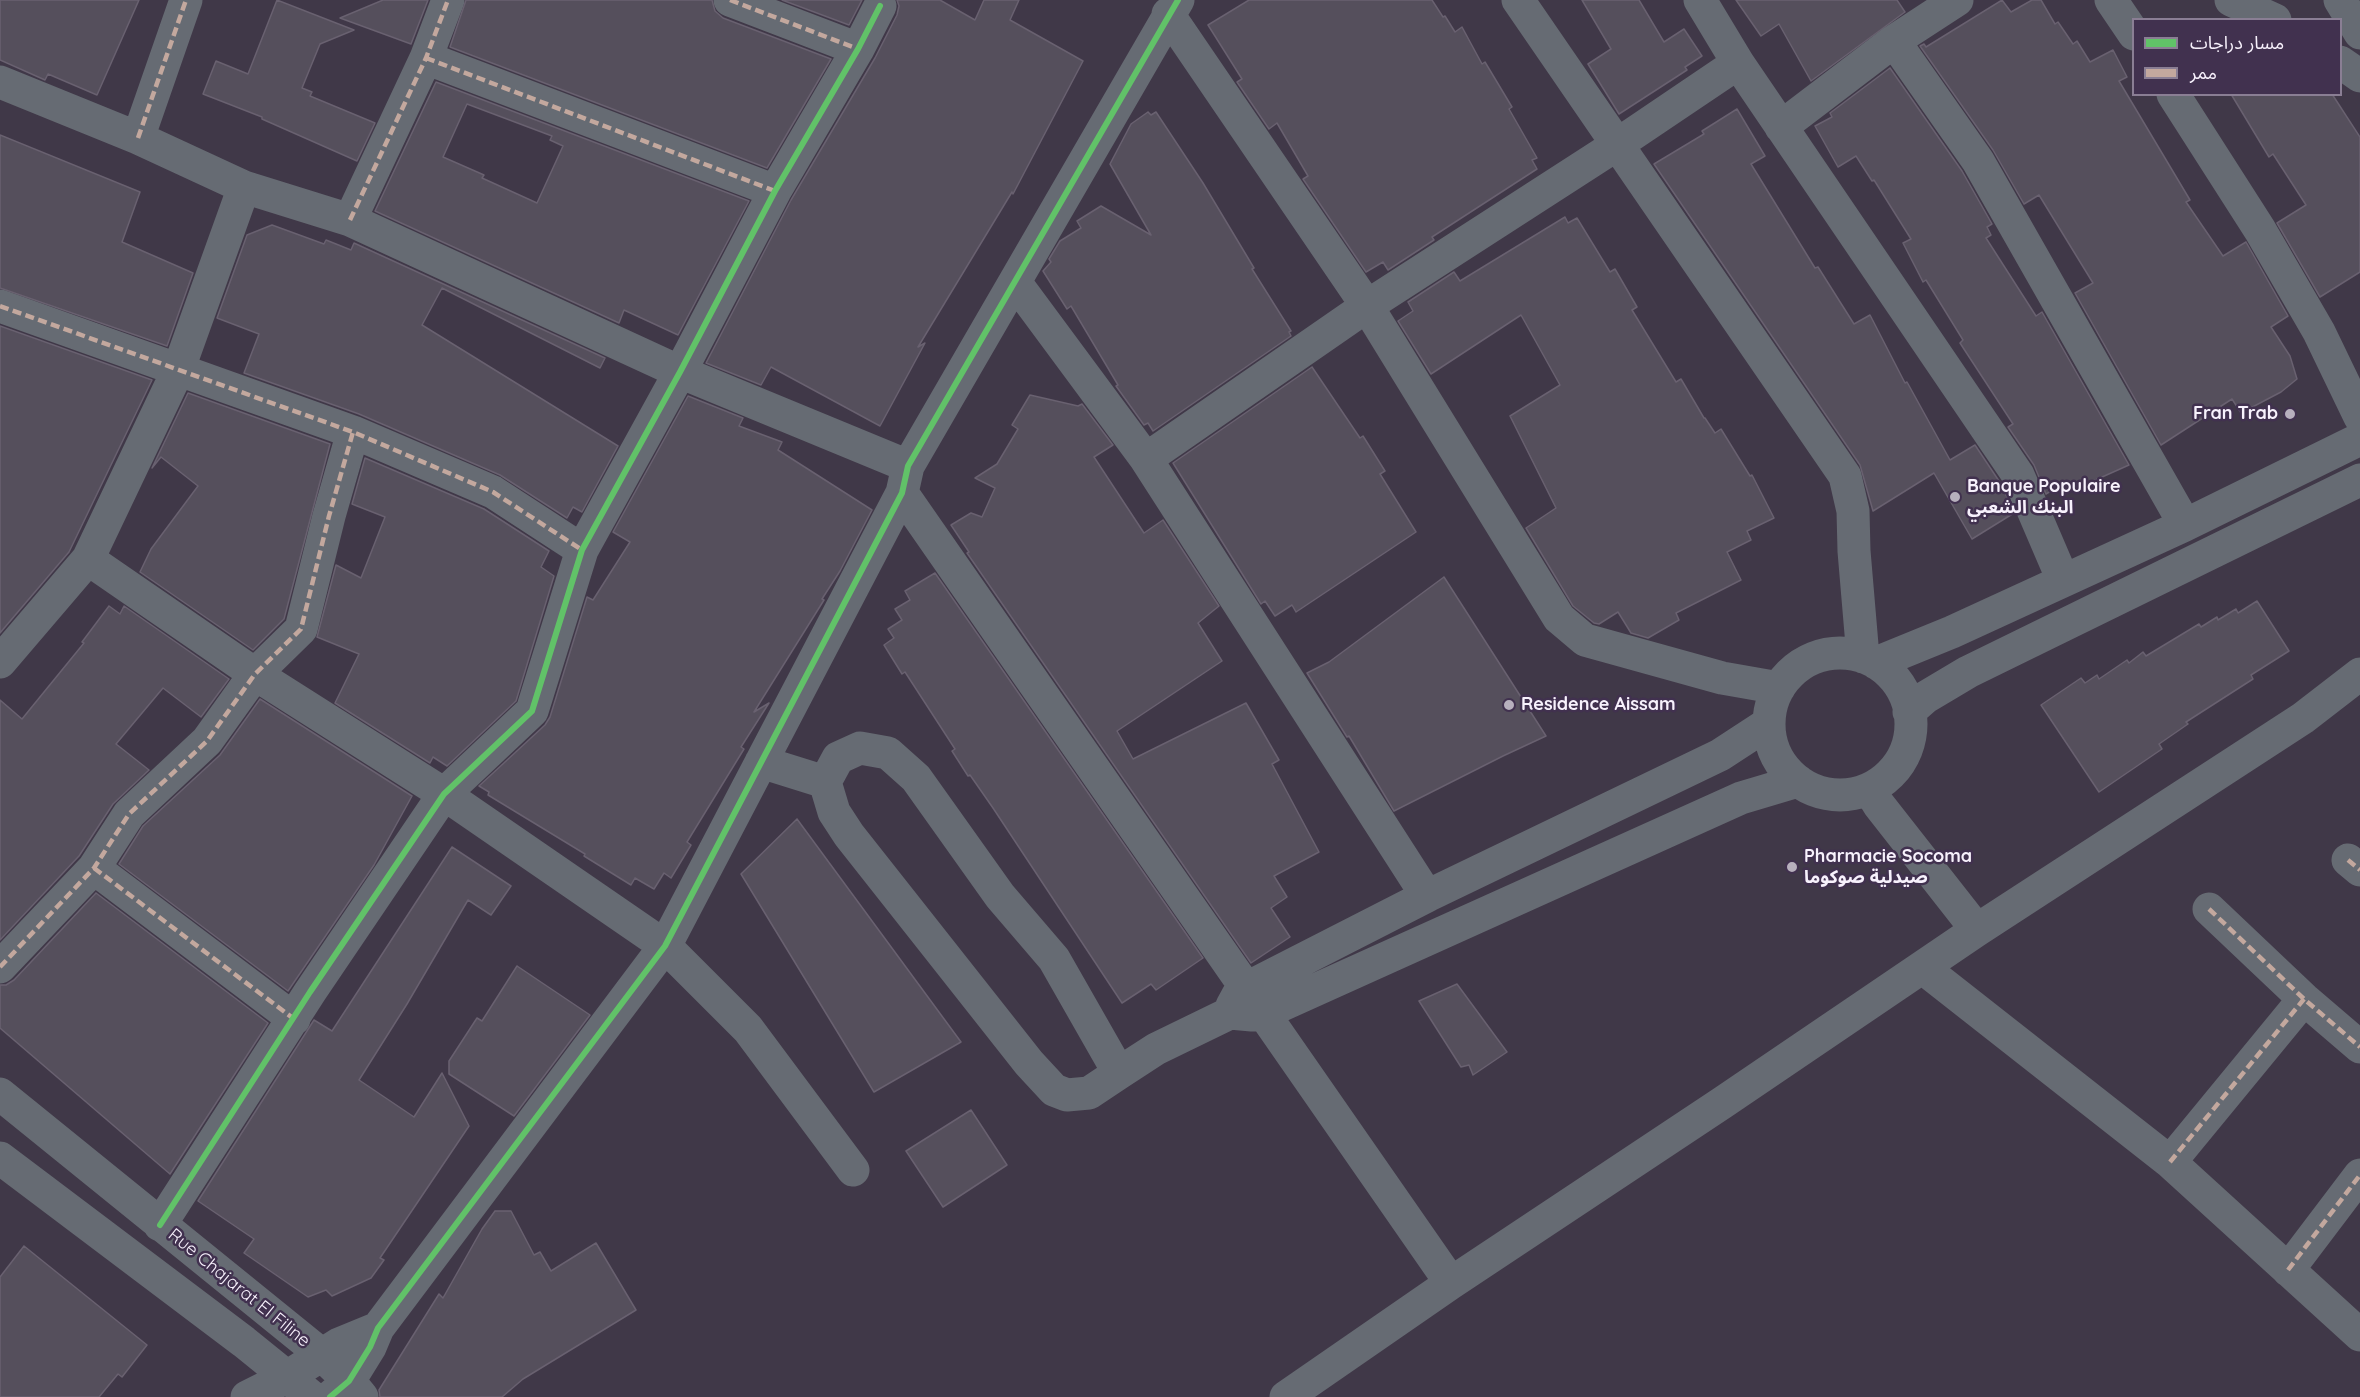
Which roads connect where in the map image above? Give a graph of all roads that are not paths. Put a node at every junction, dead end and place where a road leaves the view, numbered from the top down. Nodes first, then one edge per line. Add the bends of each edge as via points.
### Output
1 (186, 0) edge
2 (448, 0) edge
3 (730, 0) edge
4 (1518, 0) edge
5 (1700, 0) edge
6 (1957, 0) edge
7 (2111, 0) edge
8 (2231, 0) edge
9 (2340, 0) edge
10 (880, 6) dead end
11 (1173, 7) edge
12 (2271, 18) edge
13 (2132, 32) edge
14 (2360, 33) edge
15 (1894, 41) junction
16 (858, 49) junction
17 (426, 58) junction
18 (1738, 63) junction
19 (2342, 63) edge
20 (2360, 76) edge
21 (0, 82) edge
22 (2174, 96) edge
23 (1781, 128) junction
24 (138, 138) junction
25 (1618, 144) junction
26 (244, 187) junction
27 (775, 191) junction
28 (350, 220) junction
29 (1015, 282) junction
30 (0, 306) edge
31 (1367, 306) junction
32 (179, 368) junction
33 (680, 372) junction
34 (2360, 417) edge
35 (353, 432) junction
36 (2360, 439) edge
37 (1146, 459) junction
38 (905, 480) junction
39 (2360, 480) edge
40 (2185, 525) junction
41 (582, 550) junction
42 (88, 559) junction
43 (2063, 580) junction
44 (1870, 660) junction
45 (0, 662) edge
46 (255, 674) junction
47 (2360, 674) edge
48 (1779, 688) junction
49 (1909, 712) junction
50 (1769, 723) junction
51 (761, 762) junction
52 (1798, 781) junction
53 (825, 782) junction
54 (1869, 789) junction
55 (444, 794) junction
56 (94, 868) junction
57 (1427, 896) junction
58 (2210, 909) dead end
59 (1977, 930) junction
60 (665, 945) junction
61 (0, 967) edge
62 (1923, 968) junction
63 (2304, 999) junction
64 (1246, 1005) junction
65 (294, 1019) junction
66 (2360, 1047) edge
67 (1119, 1073) junction
68 (0, 1094) edge
69 (0, 1158) edge
70 (2170, 1162) junction
71 (853, 1170) dead end
72 (2360, 1175) edge
73 (160, 1225) junction
74 (2288, 1270) junction
75 (1451, 1283) junction
76 (378, 1328) junction
77 (2360, 1335) edge
78 (321, 1354) junction
79 (286, 1377) junction
80 (347, 1392) edge
81 (247, 1397) edge
82 (312, 1397) edge
83 (1286, 1397) edge

1 - 24 street
2 - 17 street
3 - 16 street
4 - 25 street
5 - 18 street
6 - 15 street
7 - 13 street
8 - 12 street
9 - 14 street
10 - 16 street
11 - 29 street
11 - 31 street
15 - 23 street
15 - 40 street via 1988,178
16 - 27 street
17 - 27 street
17 - 28 street
18 - 23 street
18 - 25 street
19 - 20 street
21 - 24 street
22 - 34 street via 2260,230 2319,332
23 - 43 street via 2018,475
24 - 26 street
25 - 31 street
25 - 44 street via 1845,476 1853,511 1854,551
26 - 28 street
26 - 32 street
27 - 33 street
28 - 33 street
29 - 37 street
29 - 38 street
30 - 32 street
31 - 37 street
31 - 48 street via 1559,618 1585,640 1722,678
32 - 35 street
32 - 42 street
33 - 38 street
33 - 41 street
35 - 41 street via 494,492
35 - 46 street via 301,629
36 - 40 street
37 - 57 street
38 - 51 street
38 - 64 street
39 - 49 street via 1968,672
40 - 43 street
41 - 55 street via 532,711
42 - 45 street
42 - 46 street
43 - 44 street via 1952,632
44 - 48 street via 1844,653 1812,659 1790,673
44 - 49 street via 1890,674 1901,689
46 - 55 street
46 - 56 street via 207,741 129,814
47 - 59 street via 2303,718
48 - 50 street
49 - 54 street via 1910,732 1900,761 1887,777
50 - 52 street via 1775,753
50 - 57 street via 1720,754
51 - 53 street
51 - 60 street
52 - 54 street via 1835,795
52 - 64 street via 1741,798
53 - 67 street via 834,812 849,835 1044,1081 1067,1095 1089,1093
53 - 67 street via 838,758 860,748 888,753 916,778 1000,896 1054,959
54 - 59 street
55 - 60 street
55 - 65 street
56 - 61 street
56 - 65 street
57 - 64 street
58 - 63 street
59 - 62 street
60 - 71 street via 748,1029
60 - 76 street
62 - 70 street
62 - 75 street
63 - 66 street
63 - 70 street
64 - 67 street via 1156,1049
64 - 75 street
65 - 73 street
68 - 73 street, Rue Chajarat El Filine
69 - 79 street
70 - 74 street
72 - 74 street
73 - 78 street, Rue Chajarat El Filine
74 - 77 street
75 - 83 street
76 - 78 street
76 - 80 street
78 - 79 street
78 - 80 street, Rue Chajarat El Filine
79 - 81 street
79 - 82 street

